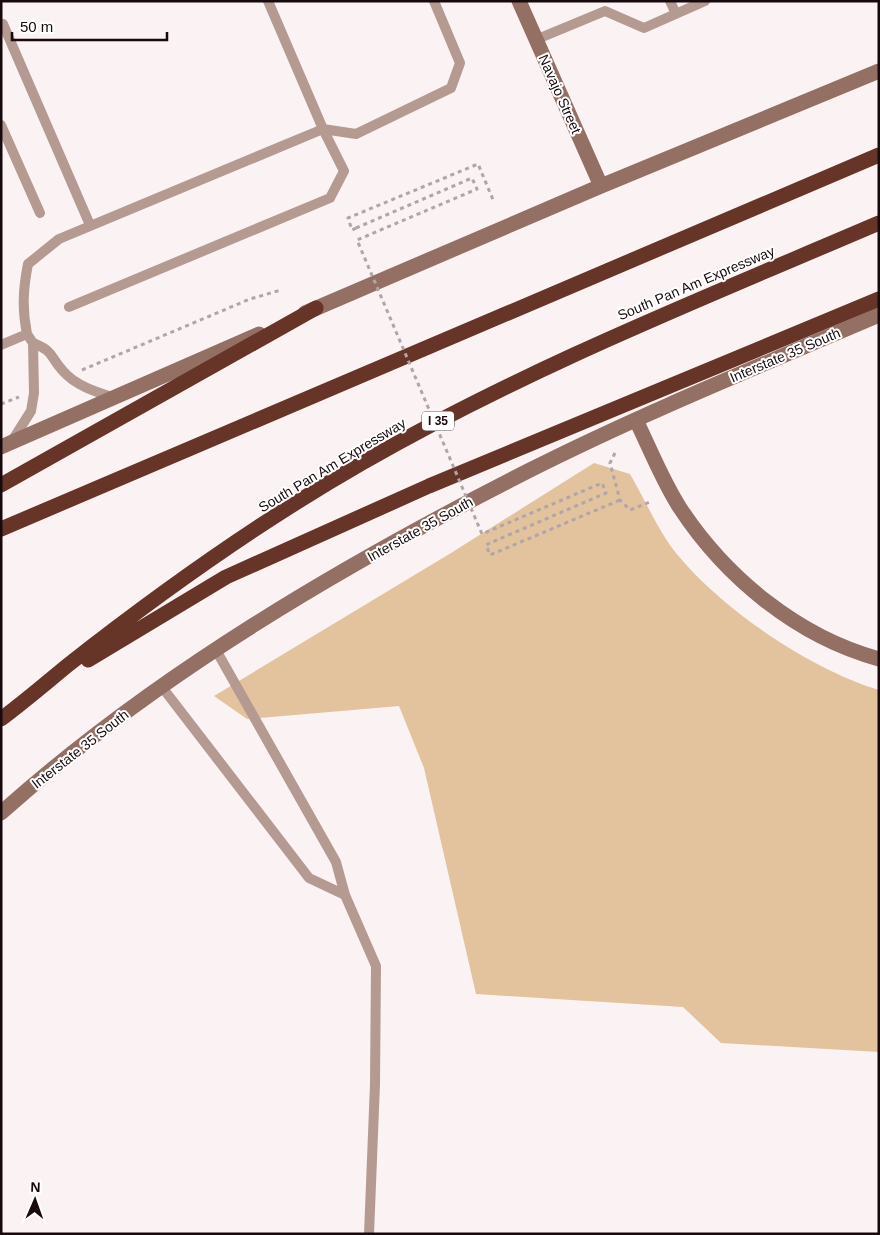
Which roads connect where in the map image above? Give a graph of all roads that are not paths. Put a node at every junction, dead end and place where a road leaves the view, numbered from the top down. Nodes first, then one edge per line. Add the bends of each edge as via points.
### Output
1 (268, 1) edge
2 (434, 1) edge
3 (519, 1) edge
4 (670, 1) edge
5 (705, 1) edge
6 (603, 6) edge
7 (676, 14) junction
8 (2, 23) edge
9 (535, 40) junction
10 (879, 71) edge
11 (1, 125) edge
12 (323, 129) junction
13 (879, 155) edge
14 (601, 186) junction
15 (40, 213) dead end
16 (879, 223) edge
17 (90, 225) junction
18 (879, 298) edge
19 (69, 307) dead end
20 (316, 308) junction
21 (879, 315) edge
22 (30, 338) junction
23 (1, 345) edge
24 (114, 398) junction
25 (636, 420) junction
26 (7, 444) edge
27 (1, 484) edge
28 (1, 529) edge
29 (216, 650) junction
30 (879, 659) edge
31 (162, 687) junction
32 (38, 691) junction
33 (1, 719) edge
34 (1, 813) edge
35 (345, 895) junction
36 (369, 1234) edge

1 - 12 lane
2 - 12 lane via 460,63 451,88 356,134
3 - 9 main road, Navajo Street
4 - 7 lane
5 - 7 lane
6 - 7 lane via 644,28
6 - 9 lane
8 - 17 lane
9 - 14 main road, Navajo Street
10 - 14 main road
11 - 15 lane
12 - 17 lane
12 - 19 lane via 344,172 330,198
13 - 28 highway
14 - 20 main road
16 - 32 highway, South Pan Am Expressway / I 35 via 517,380 413,435 281,513 206,563
17 - 22 lane via 59,240 28,264 23,310
18 - 32 highway via 429,486 226,576
20 - 24 main road
20 - 27 highway
21 - 25 main road, Interstate 35 South
22 - 23 lane
22 - 24 lane via 49,350 62,371 84,387
22 - 26 lane via 34,393 31,412
24 - 26 main road
25 - 29 main road, Interstate 35 South via 531,469 419,528
25 - 30 main road via 680,508 713,551 758,595 803,626 849,651
29 - 31 main road, Interstate 35 South
29 - 35 lane via 336,862
31 - 34 main road, Interstate 35 South via 31,786
31 - 35 lane via 309,878
32 - 33 highway, South Pan Am Expressway / I 35
35 - 36 lane via 376,966

